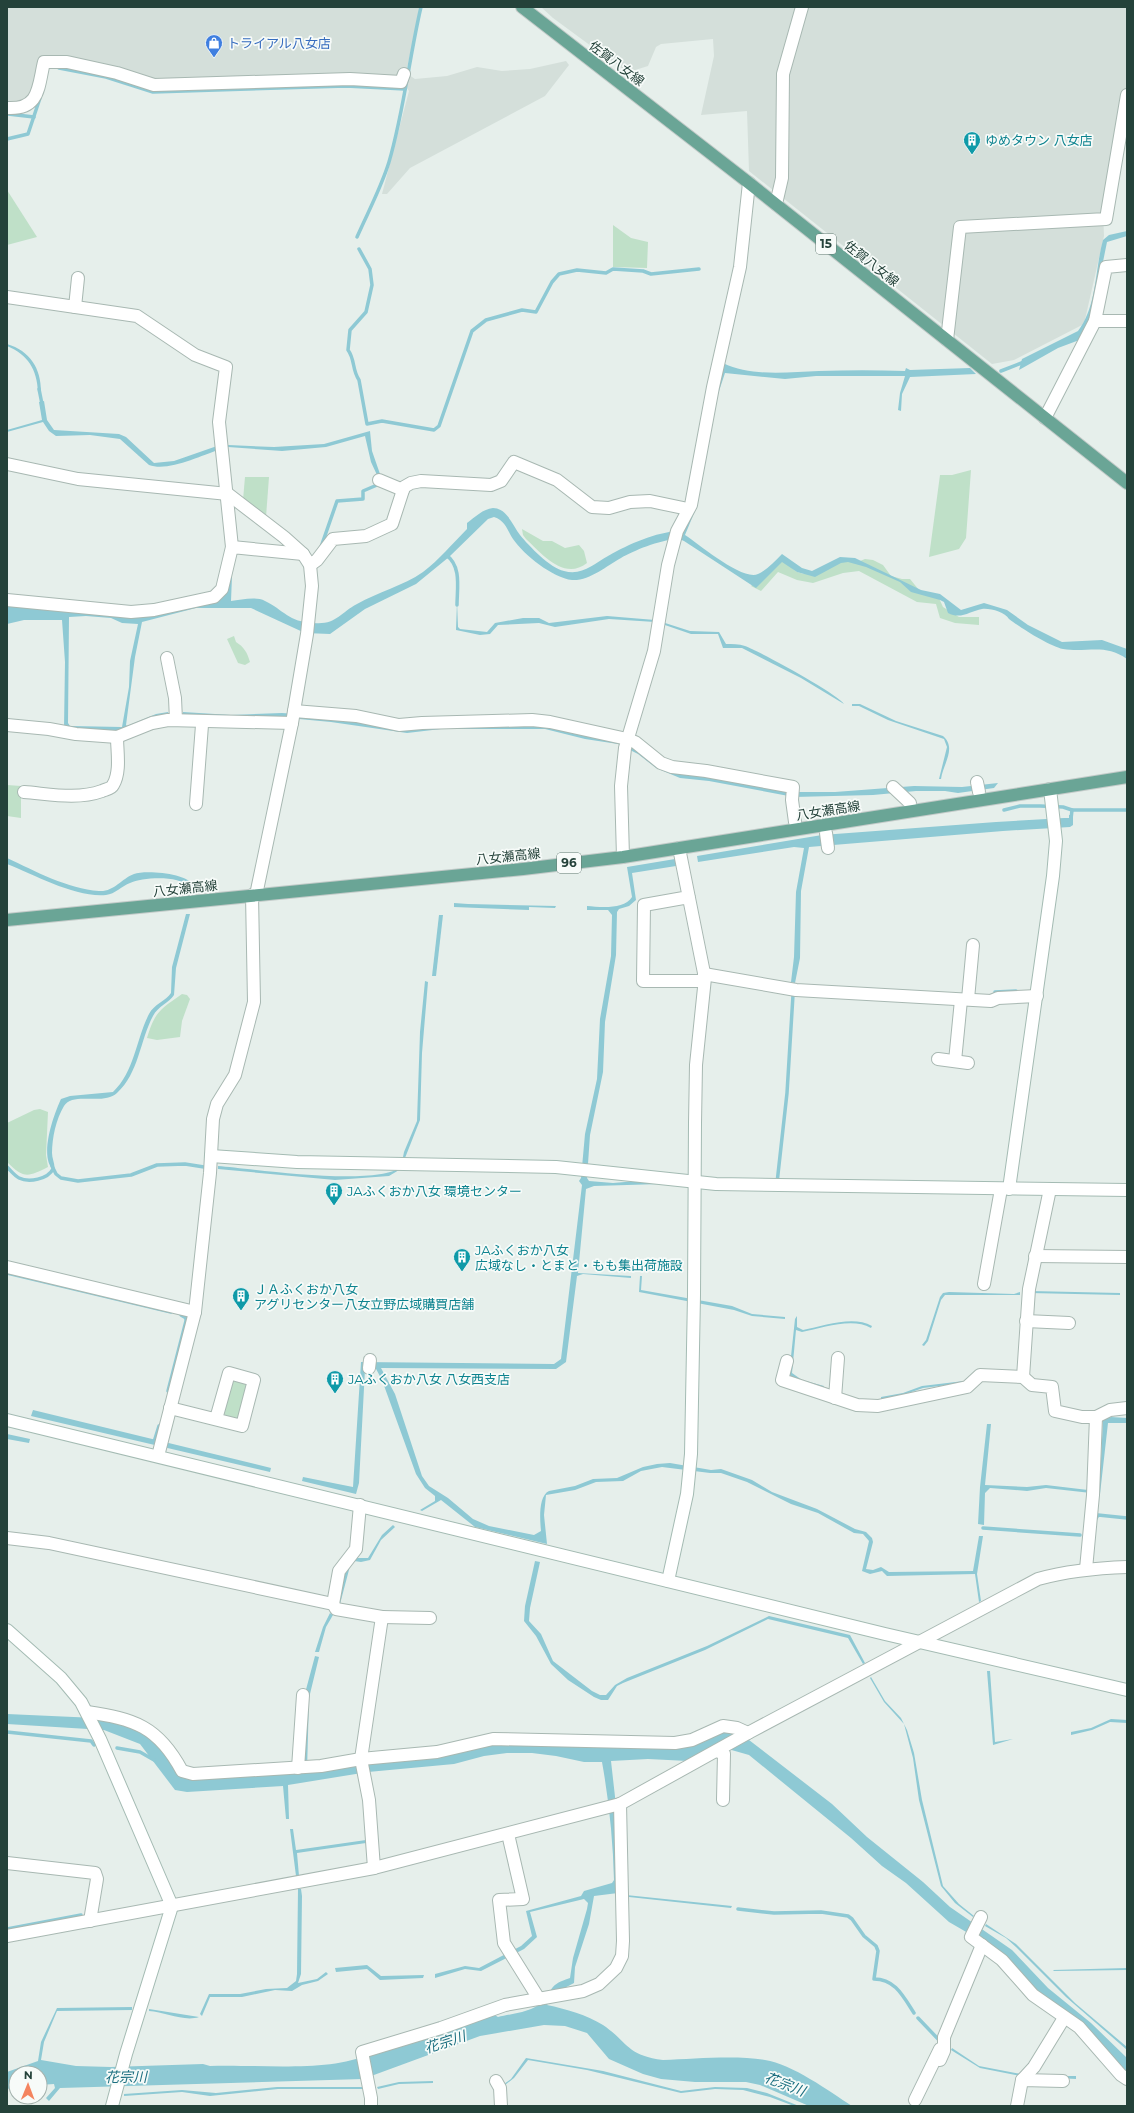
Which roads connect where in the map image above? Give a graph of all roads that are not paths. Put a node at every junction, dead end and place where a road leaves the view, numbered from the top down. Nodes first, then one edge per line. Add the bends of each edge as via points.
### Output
1 (522, 7) edge
2 (802, 7) edge
3 (404, 74) dead end
4 (1127, 95) edge
5 (7, 108) edge
6 (749, 183) junction
7 (776, 204) junction
8 (1127, 265) edge
9 (78, 278) dead end
10 (7, 297) edge
11 (76, 307) junction
12 (1094, 321) junction
13 (1127, 321) edge
14 (947, 340) junction
15 (1045, 418) junction
16 (7, 464) edge
17 (379, 480) dead end
18 (1127, 483) edge
19 (403, 490) junction
20 (228, 494) junction
21 (688, 509) junction
22 (232, 547) junction
23 (303, 554) junction
24 (310, 565) junction
25 (7, 600) edge
26 (167, 658) dead end
27 (293, 716) junction
28 (176, 720) junction
29 (204, 721) junction
30 (7, 725) edge
31 (117, 737) junction
32 (626, 743) junction
33 (1127, 777) edge
34 (896, 789) dead end
35 (24, 792) dead end
36 (1050, 795) junction
37 (910, 803) dead end
38 (196, 804) dead end
39 (795, 822) dead end
40 (826, 833) dead end
41 (679, 848) junction
42 (828, 848) dead end
43 (623, 857) junction
44 (254, 895) junction
45 (689, 897) junction
46 (7, 920) edge
47 (972, 945) dead end
48 (704, 976) junction
49 (1037, 996) junction
50 (964, 1000) junction
51 (938, 1059) dead end
52 (211, 1156) junction
53 (694, 1182) junction
54 (1005, 1189) junction
55 (1050, 1189) junction
56 (1127, 1190) edge
57 (1035, 1256) junction
58 (1127, 1257) edge
59 (7, 1267) edge
60 (984, 1284) dead end
61 (195, 1312) junction
62 (1026, 1321) junction
63 (1069, 1323) dead end
64 (838, 1358) dead end
65 (787, 1361) dead end
66 (1024, 1377) junction
67 (835, 1393) junction
68 (170, 1408) junction
69 (1127, 1408) edge
70 (1096, 1417) junction
71 (216, 1419) dead end
72 (7, 1420) edge
73 (158, 1456) junction
74 (360, 1505) junction
75 (7, 1538) edge
76 (1127, 1567) edge
77 (1086, 1569) junction
78 (668, 1581) junction
79 (333, 1604) junction
80 (382, 1618) junction
81 (430, 1618) dead end
82 (7, 1630) edge
83 (920, 1642) junction
84 (1127, 1690) edge
85 (304, 1695) dead end
86 (87, 1712) junction
87 (748, 1732) junction
88 (719, 1750) junction
89 (361, 1759) junction
90 (298, 1768) junction
91 (723, 1800) dead end
92 (620, 1804) junction
93 (508, 1834) junction
94 (7, 1863) edge
95 (374, 1868) junction
96 (172, 1906) junction
97 (979, 1920) dead end
98 (90, 1921) junction
99 (7, 1936) edge
100 (982, 1945) junction
101 (539, 1999) junction
102 (1064, 2018) junction
103 (944, 2047) junction
104 (940, 2060) dead end
105 (1127, 2079) edge
106 (1022, 2080) junction
107 (496, 2081) dead end
108 (1063, 2081) dead end
109 (915, 2100) dead end
110 (113, 2104) edge
111 (370, 2106) edge
112 (501, 2106) edge
113 (1017, 2106) edge

1 - 6 main road, 佐賀八女線 / 15
2 - 7 street via 783,74 782,178
3 - 5 street via 401,82 350,79 154,85 117,73 67,62 44,62 33,101 27,106
4 - 14 street via 1106,219 960,227
6 - 7 main road, 佐賀八女線 / 15
6 - 21 street via 740,267 713,387 691,505
7 - 14 main road, 佐賀八女線 / 15
8 - 12 street via 1106,267
9 - 11 street
10 - 11 street
11 - 20 street via 137,316 195,355 226,367 220,422
12 - 13 street
12 - 15 street
14 - 15 main road, 佐賀八女線 / 15
15 - 18 main road, 佐賀八女線 / 15
16 - 20 street via 78,479
17 - 19 street
19 - 21 street via 411,483 421,480 491,485 501,481 514,462 557,480 592,507 609,508 630,502 650,501
19 - 24 street via 392,524 366,536 333,539
20 - 22 street
20 - 23 street
21 - 32 street via 676,535 660,605 654,652
22 - 23 street
22 - 25 street via 222,589 214,597 154,610 131,612
23 - 24 street
24 - 27 street via 312,586 309,623
26 - 28 street via 175,698
27 - 29 street
27 - 32 street via 356,716 399,725 422,722 532,720 550,722
27 - 44 street
28 - 29 street
28 - 31 street via 152,724
29 - 38 street via 196,776
30 - 31 street
31 - 35 street via 117,768 111,788 82,796
32 - 39 street via 635,742 661,763 672,768 706,771 793,787
32 - 43 street via 621,786
33 - 36 main road, 八女瀬高線 / 96
34 - 37 street
36 - 41 main road, 八女瀬高線 / 96
36 - 49 street via 1055,831 1053,876
40 - 42 street
41 - 43 main road, 八女瀬高線 / 96
41 - 45 street
43 - 44 main road, 八女瀬高線 / 96
44 - 46 main road, 八女瀬高線 / 96
44 - 52 street via 254,1002 235,1075 217,1104 213,1119
45 - 48 street
45 - 48 street via 644,905 643,981 699,980
47 - 50 street
48 - 50 street via 796,990
48 - 53 street via 696,1065
49 - 50 street
49 - 54 street
50 - 51 street via 961,1062
52 - 53 street via 297,1162 578,1169
52 - 61 street
53 - 54 street
53 - 78 street via 690,1461 679,1535
54 - 55 street
54 - 60 street
55 - 56 street
55 - 57 street
57 - 58 street
57 - 62 street
59 - 61 street
61 - 68 street
62 - 63 street
62 - 66 street
64 - 67 street
65 - 67 street via 782,1380
66 - 67 street via 980,1374 967,1387 878,1406 857,1405
66 - 70 street via 1032,1385 1052,1387 1055,1411 1082,1417
68 - 71 street
68 - 73 street
69 - 70 street via 1110,1410
70 - 77 street
72 - 73 street
73 - 74 street
74 - 78 street
74 - 79 street via 356,1549 339,1571
75 - 79 street via 49,1543
76 - 77 street
77 - 83 street via 1038,1579
78 - 83 street
79 - 80 street via 336,1609 345,1612
80 - 81 street
80 - 89 street
82 - 86 street via 61,1678
83 - 84 street
83 - 87 street
85 - 90 street
86 - 90 street via 138,1723 172,1752 182,1771 193,1774
86 - 96 street
87 - 88 street
87 - 89 street via 723,1726 692,1740 675,1743 493,1739 437,1752
88 - 91 street via 724,1754
88 - 92 street
89 - 90 street
89 - 95 street via 369,1800
92 - 93 street
92 - 101 street via 622,1956 616,1968 599,1984 583,1991
93 - 95 street
93 - 101 street via 523,1899 499,1900 504,1943
94 - 98 street via 95,1873 97,1879
95 - 96 street
96 - 98 street
96 - 110 street
97 - 100 street via 971,1938
98 - 99 street
100 - 102 street via 1002,1960 1033,1996
100 - 103 street via 944,2037
101 - 111 street via 505,2005 362,2052 371,2098
102 - 105 street via 1079,2027
102 - 106 street via 1034,2068
103 - 104 street
103 - 109 street via 940,2050
106 - 108 street
106 - 113 street
107 - 112 street via 500,2088

